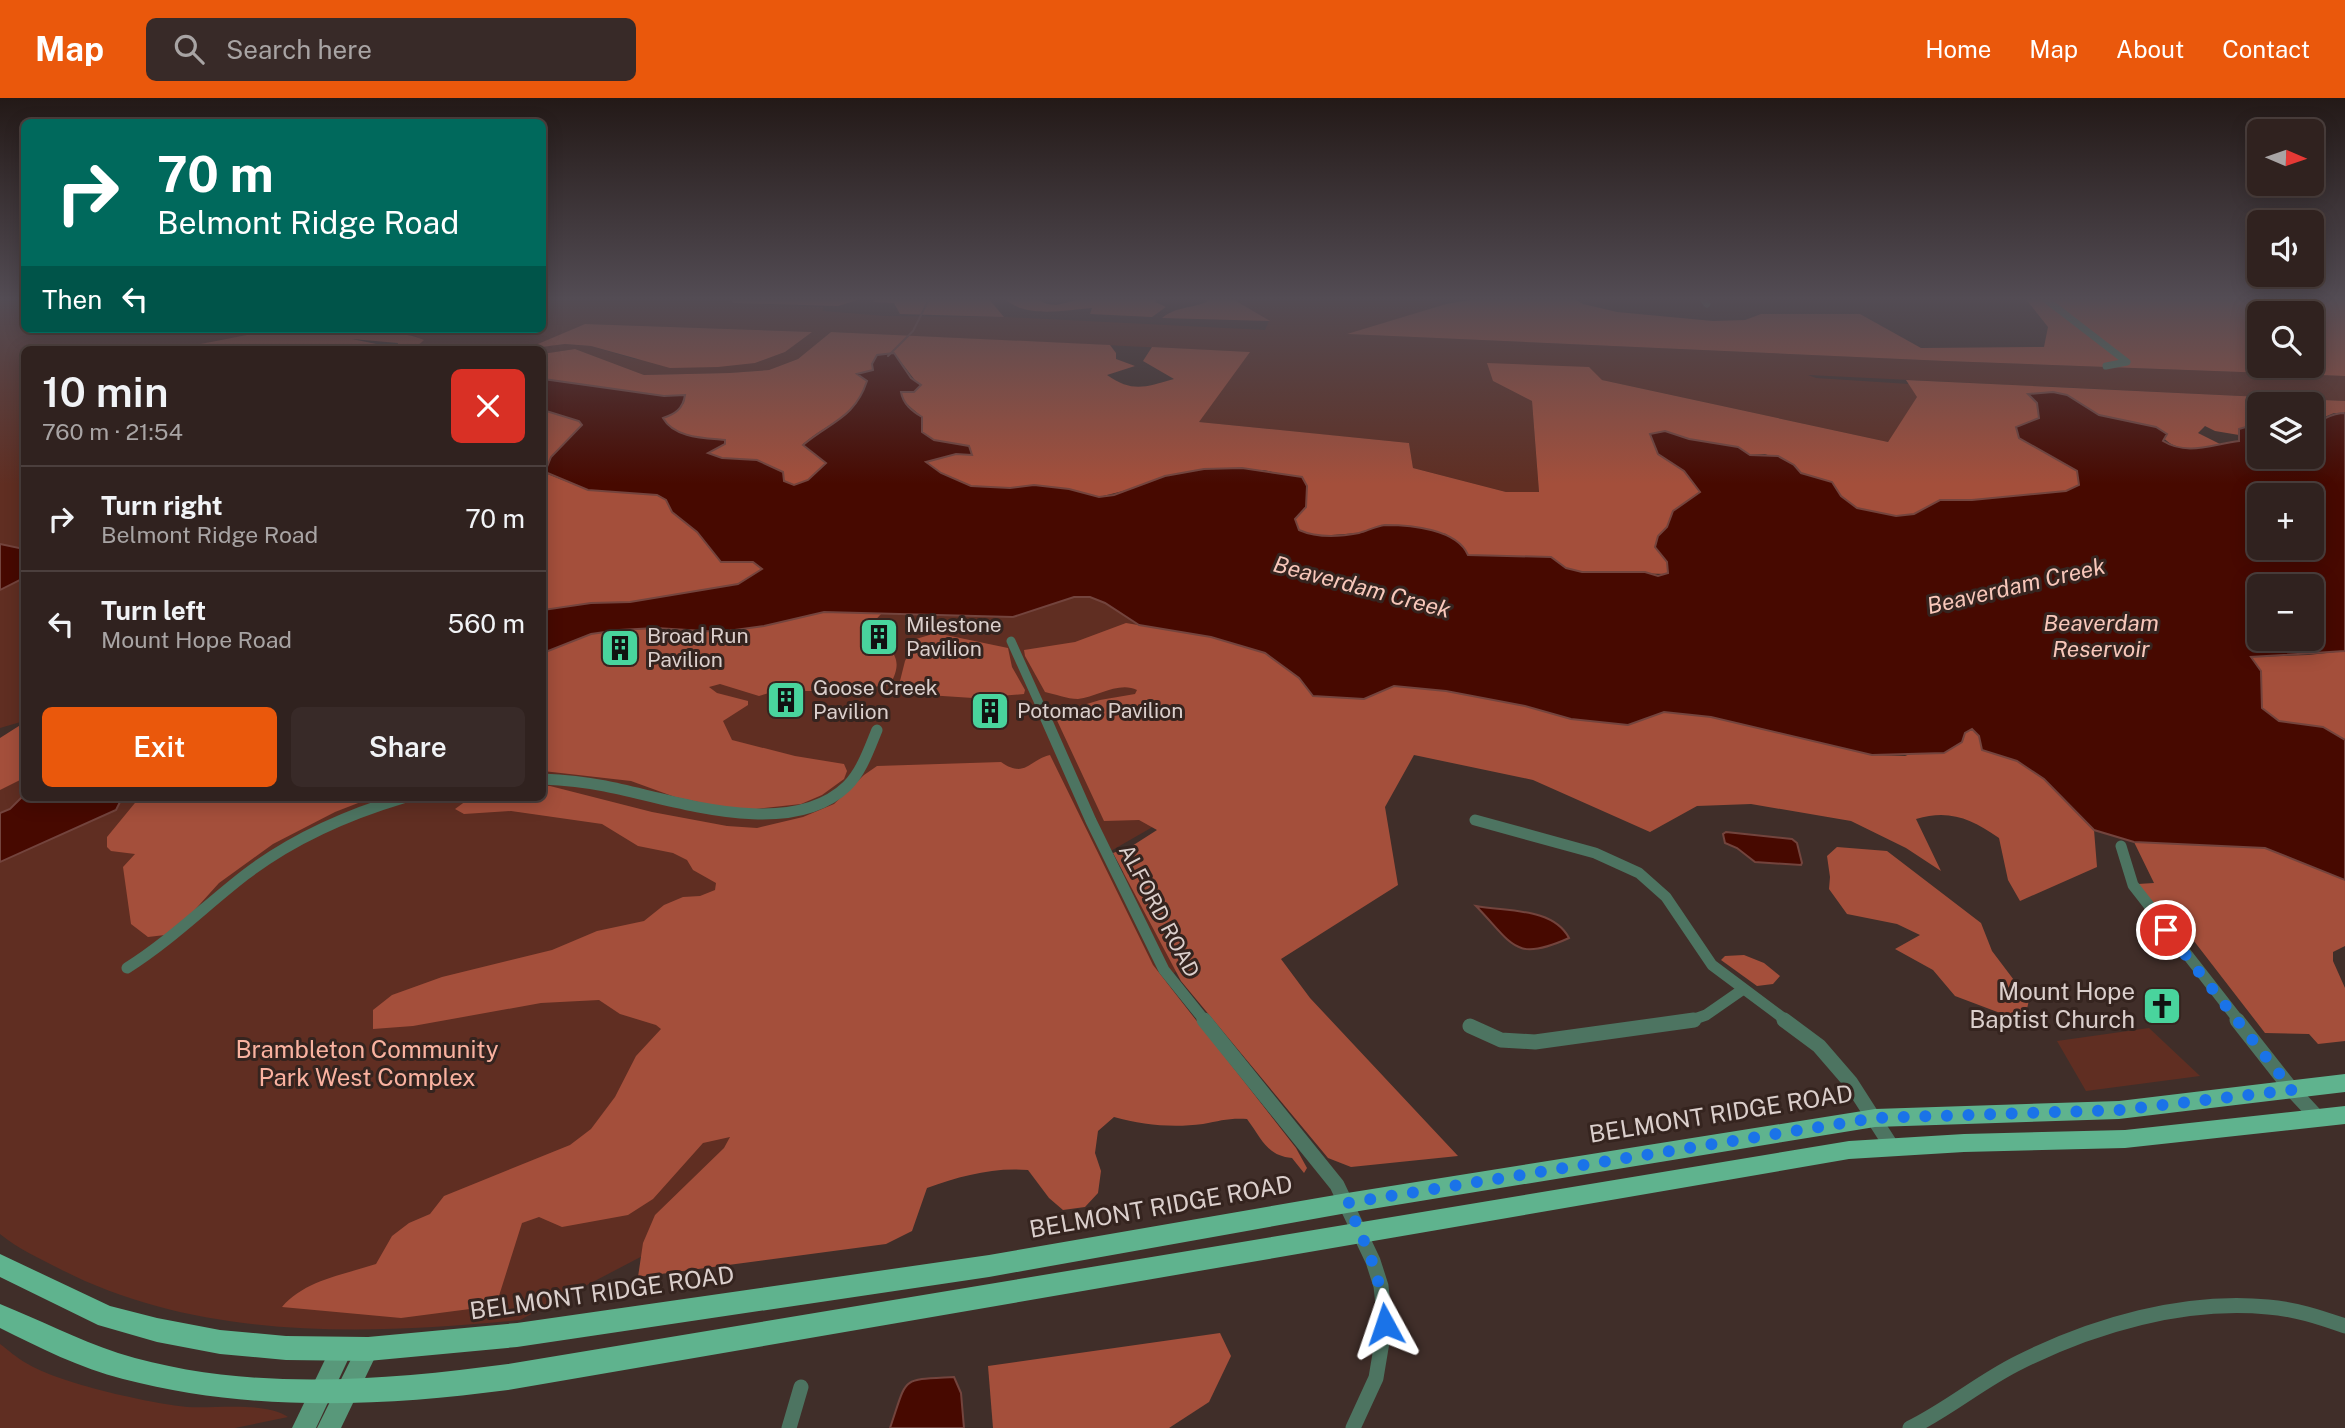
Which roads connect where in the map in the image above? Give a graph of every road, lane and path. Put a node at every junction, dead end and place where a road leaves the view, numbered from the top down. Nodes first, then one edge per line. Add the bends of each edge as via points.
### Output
1 (2124, 360) edge
2 (2106, 366) dead end
3 (1010, 640) dead end
4 (877, 730) dead end
5 (546, 779) edge
6 (395, 801) edge
7 (1475, 820) dead end
8 (2121, 846) dead end
9 (127, 968) dead end
10 (1742, 990) junction
11 (1470, 1026) dead end
12 (2345, 1083) edge
13 (2292, 1090) junction
14 (2345, 1115) edge
15 (1875, 1118) junction
16 (2318, 1118) junction
17 (1892, 1147) junction
18 (1347, 1203) junction
19 (1361, 1233) junction
20 (0, 1265) edge
21 (0, 1316) edge
22 (2345, 1326) edge
23 (342, 1349) junction
24 (368, 1349) junction
25 (801, 1387) dead end
26 (321, 1394) junction
27 (346, 1394) junction
28 (304, 1428) edge
29 (329, 1428) edge
30 (789, 1428) edge
31 (1353, 1428) edge
32 (1910, 1428) edge

1 - 2 street
3 - 18 street, ALFORD ROAD via 1164,970
4 - 5 street via 846,787 808,807 771,814 708,812 612,787
6 - 9 street via 327,826 267,859 171,940
7 - 10 street via 1595,853 1639,873 1666,897 1712,965
8 - 13 street via 2133,885
10 - 11 street via 1706,1015 1672,1025 1524,1042 1492,1039
10 - 15 street via 1819,1045
12 - 13 main road, BELMONT RIDGE ROAD
13 - 15 main road, BELMONT RIDGE ROAD via 2119,1110
13 - 16 street
14 - 16 main road
15 - 17 street
15 - 18 main road, BELMONT RIDGE ROAD
16 - 17 main road via 2125,1139
17 - 19 main road via 1773,1162
18 - 19 street, ALFORD ROAD
18 - 24 main road, BELMONT RIDGE ROAD via 989,1266 517,1335
19 - 27 main road via 508,1377
19 - 31 street, ALFORD ROAD via 1381,1286 1385,1324 1376,1378
20 - 23 main road, BELMONT RIDGE ROAD via 107,1317 157,1330 220,1342
21 - 26 main road via 90,1357 133,1370
22 - 32 street via 2257,1304 2127,1321 2018,1363
23 - 24 main road, BELMONT RIDGE ROAD
23 - 26 main road
24 - 27 main road
25 - 30 street
26 - 27 main road
26 - 28 main road
27 - 29 main road

